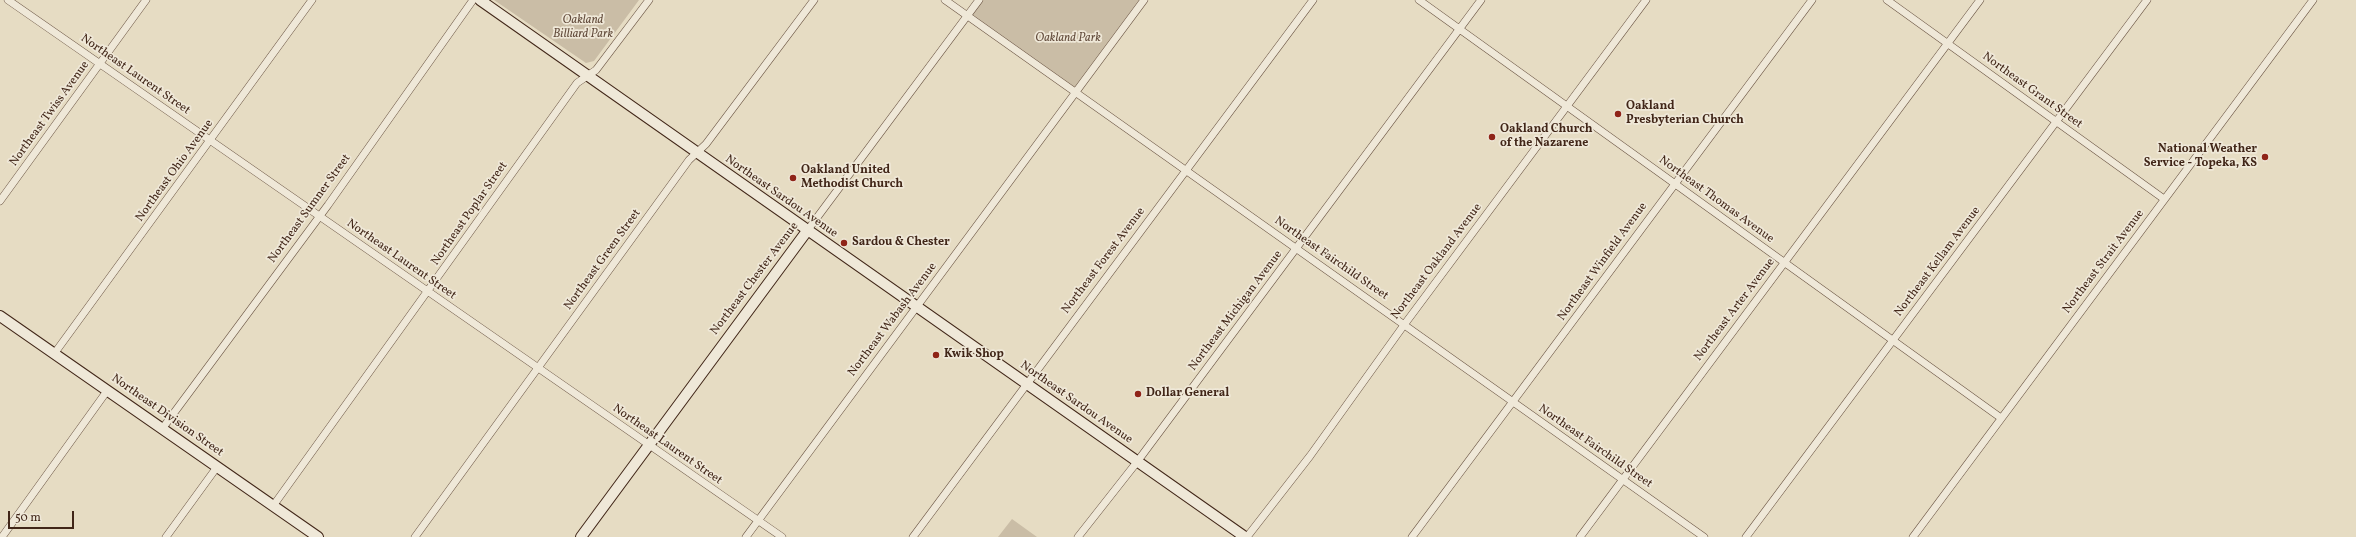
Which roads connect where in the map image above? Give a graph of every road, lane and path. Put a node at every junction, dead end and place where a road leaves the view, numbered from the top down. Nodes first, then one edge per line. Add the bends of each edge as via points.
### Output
1 (8, 0) edge
2 (146, 0) edge
3 (312, 0) edge
4 (473, 0) edge
5 (480, 0) edge
6 (649, 0) edge
7 (814, 0) edge
8 (945, 0) edge
9 (979, 0) edge
10 (1144, 0) edge
11 (1313, 0) edge
12 (1419, 0) edge
13 (1481, 0) edge
14 (1646, 0) edge
15 (1812, 0) edge
16 (1887, 0) edge
17 (1980, 0) edge
18 (2147, 0) edge
19 (2313, 0) edge
20 (968, 16) junction
21 (1459, 29) junction
22 (1948, 44) junction
23 (100, 64) junction
24 (587, 76) junction
25 (1076, 92) junction
26 (1567, 106) junction
27 (2056, 122) junction
28 (210, 141) junction
29 (697, 153) junction
30 (1186, 171) junction
31 (1674, 183) junction
32 (2164, 199) junction
33 (0, 201) edge
34 (319, 216) junction
35 (807, 231) junction
36 (1296, 249) junction
37 (1784, 262) junction
38 (428, 292) junction
39 (916, 307) junction
40 (0, 316) edge
41 (1404, 325) junction
42 (1893, 341) junction
43 (54, 354) junction
44 (538, 368) junction
45 (1026, 384) junction
46 (107, 391) junction
47 (1513, 402) junction
48 (2001, 418) junction
49 (162, 429) junction
50 (649, 445) junction
51 (1137, 462) junction
52 (217, 467) junction
53 (1622, 479) junction
54 (273, 506) junction
55 (758, 521) junction
56 (2, 537) edge
57 (166, 537) edge
58 (318, 537) edge
59 (415, 537) edge
60 (581, 537) edge
61 (746, 537) edge
62 (782, 537) edge
63 (914, 537) edge
64 (1078, 537) edge
65 (1246, 537) edge
66 (1412, 537) edge
67 (1580, 537) edge
68 (1704, 537) edge
69 (1746, 537) edge
70 (1913, 537) edge

1 - 23 street, Northeast Laurent Street
2 - 23 street, Northeast Twiss Avenue
3 - 28 street, Northeast Ohio Avenue
4 - 34 street, Northeast Sumner Street
5 - 24 main road, Northeast Sardou Avenue
6 - 24 street, Northeast Poplar Street via 596,70
7 - 29 street, Northeast Green Street
8 - 20 street, Northeast Fairchild Street
9 - 20 street, Northeast Chester Avenue
10 - 25 street, Northeast Wabash Avenue
11 - 30 street, Northeast Forest Avenue
12 - 21 street, Northeast Thomas Avenue
13 - 21 street, Northeast Michigan Avenue
14 - 26 street, Northeast Oakland Avenue
15 - 31 street, Northeast Winfield Avenue
16 - 22 street, Northeast Grant Street
17 - 22 street, Northeast Arter Avenue
18 - 27 street, Northeast Kellam Avenue
19 - 32 street, Northeast Strait Avenue
20 - 25 street, Northeast Fairchild Street
20 - 35 street, Northeast Chester Avenue
21 - 26 street, Northeast Thomas Avenue
21 - 36 street, Northeast Michigan Avenue
22 - 27 street, Northeast Grant Street
22 - 37 street, Northeast Arter Avenue
23 - 28 street, Northeast Laurent Street
23 - 33 street, Northeast Twiss Avenue
24 - 29 main road, Northeast Sardou Avenue
24 - 38 street, Northeast Poplar Street via 577,83
25 - 30 street, Northeast Fairchild Street
25 - 39 street, Northeast Wabash Avenue
26 - 31 street, Northeast Thomas Avenue
26 - 41 street, Northeast Oakland Avenue
27 - 32 street, Northeast Grant Street
27 - 42 street, Northeast Kellam Avenue
28 - 34 street, Northeast Laurent Street
28 - 43 street, Northeast Ohio Avenue
29 - 35 main road, Northeast Sardou Avenue
29 - 44 street, Northeast Green Street via 689,160
30 - 36 street, Northeast Fairchild Street
30 - 45 street, Northeast Forest Avenue
31 - 37 street, Northeast Thomas Avenue
31 - 47 street, Northeast Winfield Avenue
32 - 48 street, Northeast Strait Avenue
34 - 38 street, Northeast Laurent Street
34 - 49 street, Northeast Sumner Street
35 - 39 main road, Northeast Sardou Avenue
35 - 50 main road, Northeast Chester Avenue
36 - 41 street, Northeast Fairchild Street
36 - 51 street, Northeast Michigan Avenue
37 - 42 street, Northeast Thomas Avenue
37 - 53 street, Northeast Arter Avenue
38 - 44 street, Northeast Laurent Street
38 - 54 street, Northeast Poplar Street
39 - 45 main road, Northeast Sardou Avenue
39 - 55 street, Northeast Wabash Avenue
40 - 43 main road, Northeast Division Street
41 - 47 street, Northeast Fairchild Street
41 - 65 street, Northeast Oakland Avenue via 1310,456
42 - 48 street, Northeast Thomas Avenue
42 - 69 street, Northeast Kellam Avenue
43 - 46 main road, Northeast Division Street
44 - 50 street, Northeast Laurent Street
44 - 59 street, Northeast Green Street
45 - 51 main road, Northeast Sardou Avenue
45 - 63 street, Northeast Forest Avenue
46 - 49 main road, Northeast Division Street
46 - 56 street
47 - 53 street, Northeast Fairchild Street
47 - 66 street, Northeast Winfield Avenue
48 - 70 street, Northeast Strait Avenue
49 - 52 main road, Northeast Division Street
50 - 55 street, Northeast Laurent Street
50 - 60 main road, Northeast Chester Avenue
51 - 64 street, Northeast Michigan Avenue
51 - 65 main road, Northeast Sardou Avenue
52 - 54 main road, Northeast Division Street
52 - 57 street
53 - 67 street, Northeast Arter Avenue
53 - 68 street, Northeast Fairchild Street
54 - 58 main road, Northeast Division Street
55 - 61 street, Northeast Wabash Avenue
55 - 62 street, Northeast Laurent Street

